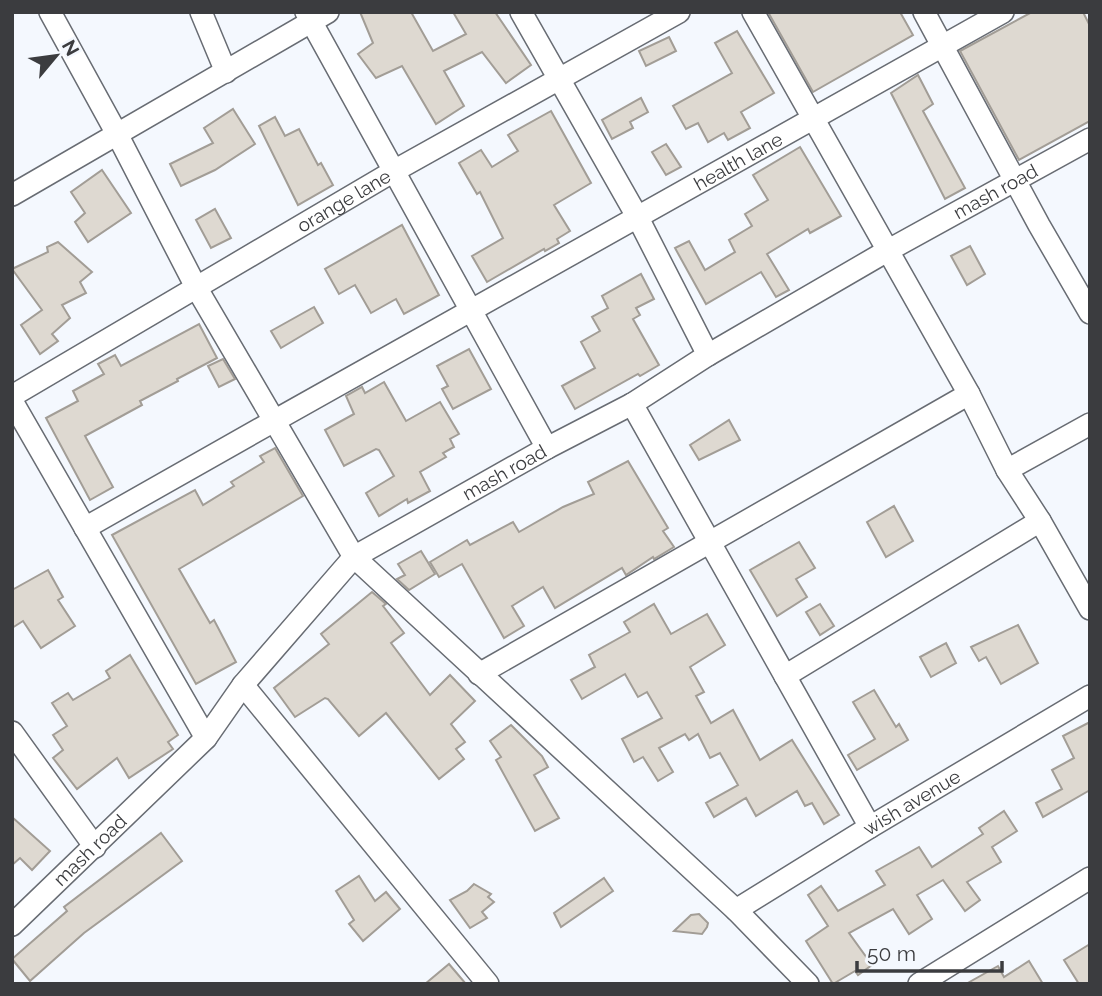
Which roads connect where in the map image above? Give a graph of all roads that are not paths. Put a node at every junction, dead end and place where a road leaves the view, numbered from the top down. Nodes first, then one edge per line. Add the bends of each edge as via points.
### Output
1 (50, 12) edge
2 (201, 12) edge
3 (521, 12) edge
4 (679, 12) edge
5 (753, 12) edge
6 (924, 12) edge
7 (1003, 12) edge
8 (316, 15) edge
9 (943, 47) junction
10 (226, 72) junction
11 (558, 79) junction
12 (814, 119) junction
13 (117, 134) junction
14 (1090, 139) edge
15 (394, 170) junction
16 (1015, 180) junction
17 (12, 195) edge
18 (638, 218) junction
19 (887, 251) junction
20 (1083, 284) edge
21 (196, 287) junction
22 (472, 312) junction
23 (1090, 313) edge
24 (708, 355) junction
25 (969, 394) junction
26 (12, 396) edge
27 (12, 401) edge
28 (632, 404) junction
29 (274, 420) junction
30 (1090, 424) edge
31 (547, 448) junction
32 (1007, 470) junction
33 (1040, 520) junction
34 (85, 528) junction
35 (709, 542) junction
36 (355, 557) junction
37 (1090, 609) edge
38 (479, 674) junction
39 (785, 676) junction
40 (243, 685) junction
41 (1090, 696) edge
42 (12, 732) edge
43 (206, 738) junction
44 (870, 827) junction
45 (95, 847) junction
46 (1090, 878) edge
47 (736, 910) junction
48 (12, 925) edge
49 (488, 984) edge
50 (808, 984) edge
51 (919, 984) edge

1 - 13 street
2 - 10 street
3 - 11 street
4 - 11 street, orange lane
5 - 12 street
6 - 9 street
7 - 9 street, health lane
8 - 10 street
8 - 15 street
9 - 12 street, health lane
9 - 16 street
10 - 13 street
11 - 15 street, orange lane
11 - 18 street
12 - 18 street, health lane
12 - 19 street
13 - 17 street
13 - 21 street
14 - 16 street, mash road
15 - 21 street, orange lane
15 - 22 street
16 - 19 street, mash road
16 - 20 street
18 - 22 street, health lane
18 - 24 street
19 - 24 street, mash road
19 - 25 street
20 - 23 street
21 - 26 street, orange lane
21 - 29 street
22 - 29 street, health lane
22 - 31 street
24 - 28 street, mash road
25 - 32 street
25 - 35 street
27 - 34 street
28 - 31 street, mash road
28 - 35 street
29 - 34 street, health lane
29 - 36 street
30 - 32 street
31 - 36 street, mash road
32 - 33 street
33 - 37 street
33 - 39 street
34 - 43 street
35 - 38 street
35 - 39 street
36 - 38 street
36 - 40 street, mash road
38 - 47 street
39 - 44 street
40 - 43 street, mash road
40 - 49 street
41 - 44 street, wish avenue
42 - 45 street
43 - 45 street, mash road
44 - 47 street, wish avenue
45 - 48 street, mash road
46 - 51 street
47 - 50 street

